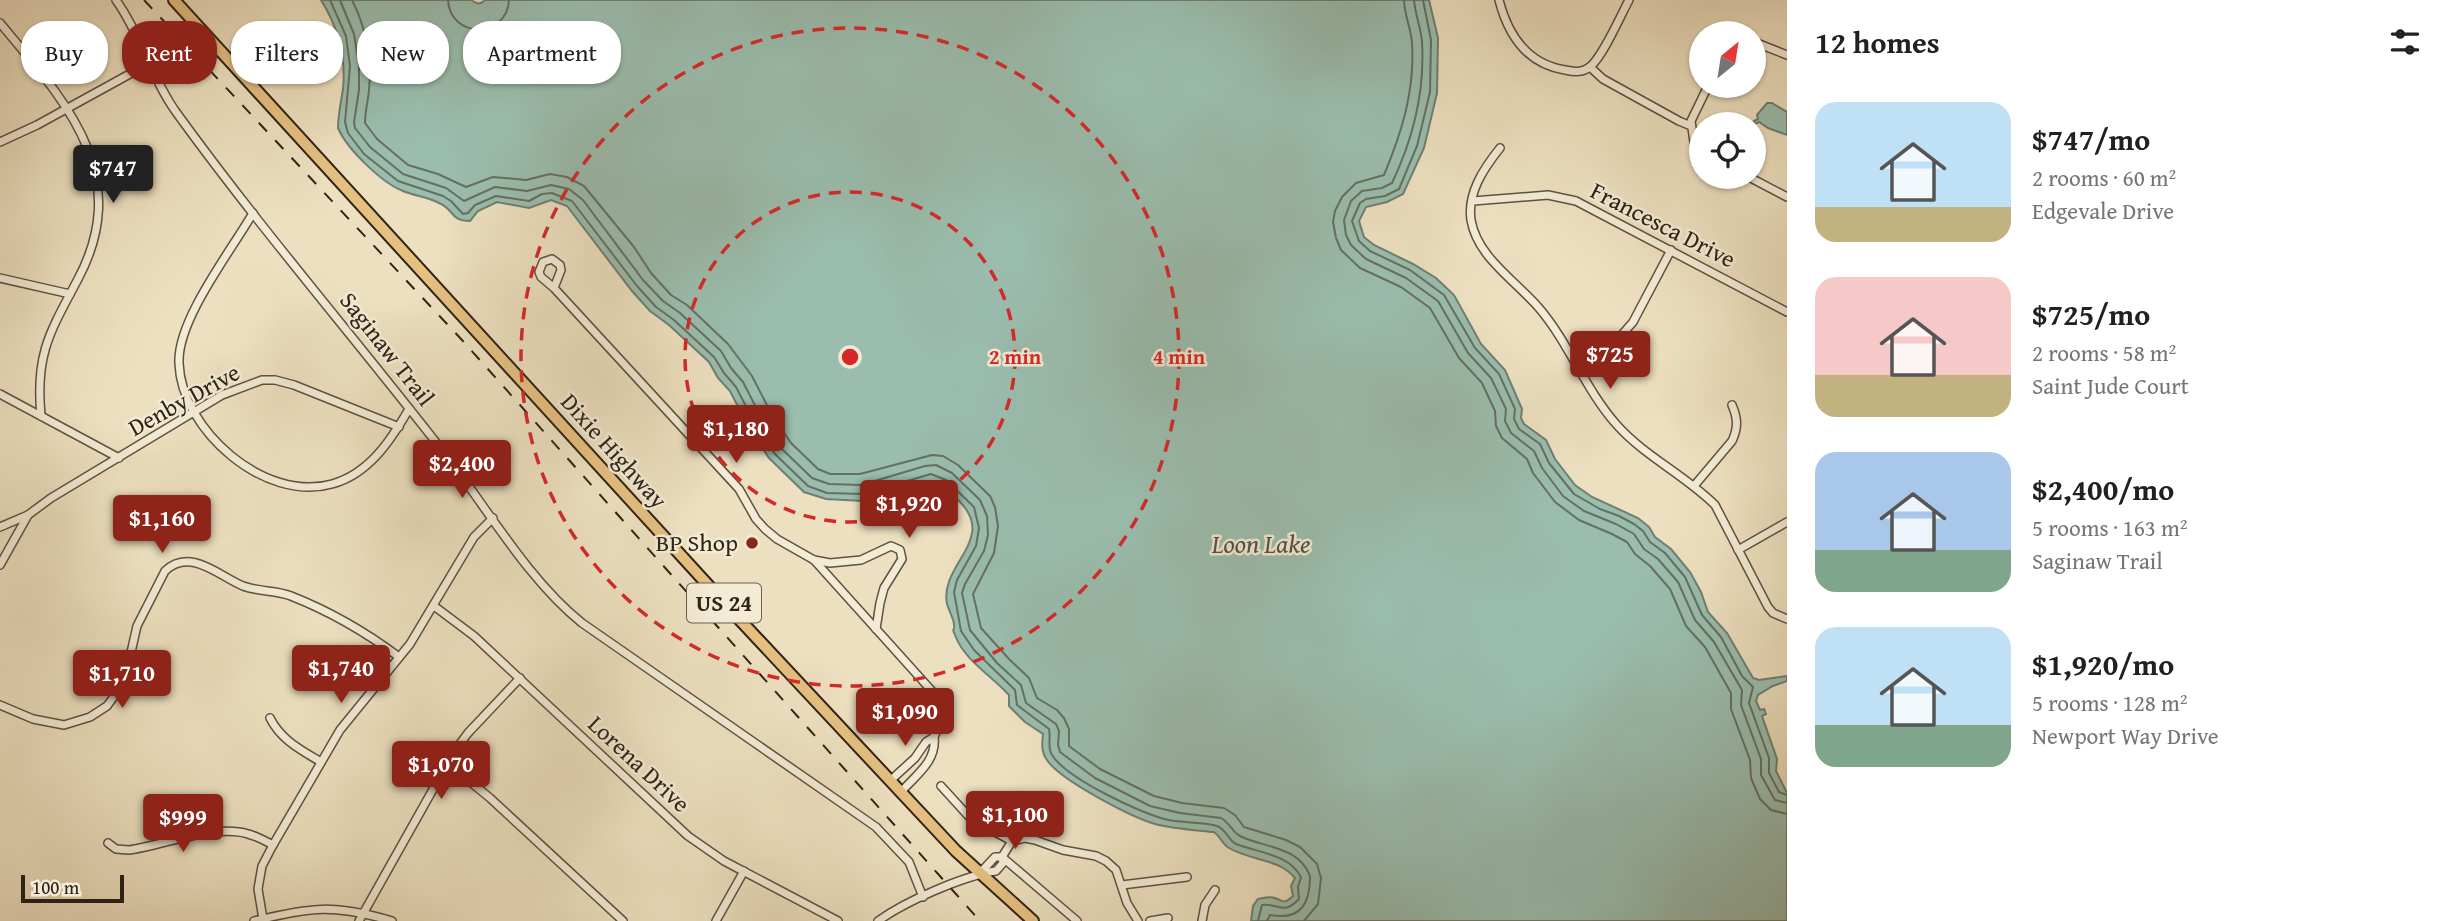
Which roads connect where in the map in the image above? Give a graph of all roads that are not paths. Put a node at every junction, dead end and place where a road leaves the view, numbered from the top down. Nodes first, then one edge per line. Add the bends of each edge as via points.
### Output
1 (116, 0) edge
2 (174, 0) edge
3 (1499, 0) edge
4 (1629, 0) edge
5 (129, 21) edge
6 (0, 23) edge
7 (1766, 47) edge
8 (1787, 55) edge
9 (1590, 67) junction
10 (122, 78) edge
11 (159, 84) edge
12 (67, 107) junction
13 (1689, 125) edge
14 (0, 142) edge
15 (1500, 148) dead end
16 (1766, 186) edge
17 (1787, 197) edge
18 (1473, 201) junction
19 (253, 213) junction
20 (1671, 250) junction
21 (0, 278) edge
22 (554, 288) dead end
23 (70, 294) junction
24 (1787, 312) edge
25 (1580, 369) junction
26 (0, 394) edge
27 (1732, 405) dead end
28 (409, 409) junction
29 (194, 412) junction
30 (41, 416) junction
31 (399, 427) junction
32 (119, 458) junction
33 (1694, 485) junction
34 (28, 515) junction
35 (493, 518) junction
36 (1787, 522) edge
37 (0, 527) edge
38 (0, 544) edge
39 (1738, 550) junction
40 (7, 553) junction
41 (814, 560) junction
42 (0, 565) edge
43 (434, 606) junction
44 (1787, 619) edge
45 (876, 629) junction
46 (400, 657) junction
47 (520, 678) junction
48 (0, 705) edge
49 (271, 718) dead end
50 (934, 737) junction
51 (321, 762) junction
52 (444, 766) junction
53 (891, 780) junction
54 (941, 786) dead end
55 (901, 792) junction
56 (1012, 841) junction
57 (108, 843) dead end
58 (273, 845) junction
59 (1002, 857) junction
60 (744, 871) junction
61 (980, 873) junction
62 (1187, 877) dead end
63 (1122, 885) junction
64 (1215, 890) dead end
65 (923, 897) junction
66 (363, 912) junction
67 (1168, 918) dead end
68 (263, 919) junction
69 (254, 921) edge
70 (359, 921) edge
71 (392, 921) edge
72 (623, 921) edge
73 (716, 921) edge
74 (838, 921) edge
75 (878, 921) edge
76 (1033, 921) edge
77 (1077, 921) edge
78 (1138, 921) edge
79 (1150, 921) edge
80 (1202, 921) edge

1 - 5 street, Saginaw Trail
2 - 53 main road, Dixie Highway / US 24
3 - 9 street via 1517,43 1532,57 1560,70 1580,72
4 - 9 street
6 - 12 street
7 - 8 street
9 - 13 street via 1603,79
10 - 12 street
11 - 19 street, Saginaw Trail
12 - 14 street
12 - 23 street via 92,155 99,194 94,245
15 - 18 street via 1484,168
16 - 17 street
18 - 20 street, Francesca Drive via 1549,195 1576,201
18 - 25 street via 1472,223 1485,252 1539,308
19 - 28 street, Saginaw Trail
19 - 29 street via 182,338 178,363
20 - 24 street, Francesca Drive
20 - 25 street via 1633,322 1612,346
21 - 23 street
22 - 41 street via 730,479 765,529
23 - 30 street via 42,355
25 - 33 street via 1616,424
26 - 30 street
27 - 33 street via 1738,424 1732,441
28 - 31 street
28 - 35 street, Saginaw Trail
29 - 31 street, Denby Drive via 245,385 275,380
29 - 31 street via 207,433 242,464 290,486 306,488 354,475
29 - 32 street, Denby Drive
30 - 32 street
32 - 34 street, Denby Drive
33 - 39 street via 1715,505
34 - 37 street, Denby Drive
34 - 40 street
35 - 43 street via 474,537
35 - 65 street, Saginaw Trail via 568,611 887,837 909,862
36 - 39 street
38 - 40 street
39 - 44 street via 1768,607
40 - 42 street
41 - 45 street
41 - 45 street via 861,559 891,546 900,550 902,559 884,588
43 - 46 street
43 - 47 street, Lorena Drive
45 - 50 street via 940,700 944,715
46 - 48 street via 292,596 244,586 200,564 183,561 165,571 137,626 124,683 107,706 64,725 33,719
46 - 51 street via 340,730
47 - 52 street
47 - 60 street, Lorena Drive via 688,836
49 - 51 street via 286,740
50 - 53 street
50 - 55 street via 931,759
51 - 58 street
52 - 66 street
52 - 72 street via 490,798
53 - 55 main road, Dixie Highway / US 24
54 - 56 street via 972,820
55 - 61 main road, Dixie Highway / US 24
56 - 59 street
56 - 63 street via 1025,838 1096,856 1116,870
57 - 58 street via 129,850 229,832 250,834
58 - 68 street via 262,866 258,889
59 - 61 street via 996,871
59 - 77 street
60 - 73 street
60 - 74 street, Lorena Drive
61 - 65 street
61 - 76 main road, Dixie Highway / US 24
62 - 63 street
63 - 78 street
64 - 80 street
65 - 75 street
66 - 68 street via 314,908
66 - 70 street
66 - 71 street
67 - 79 street
68 - 69 street

